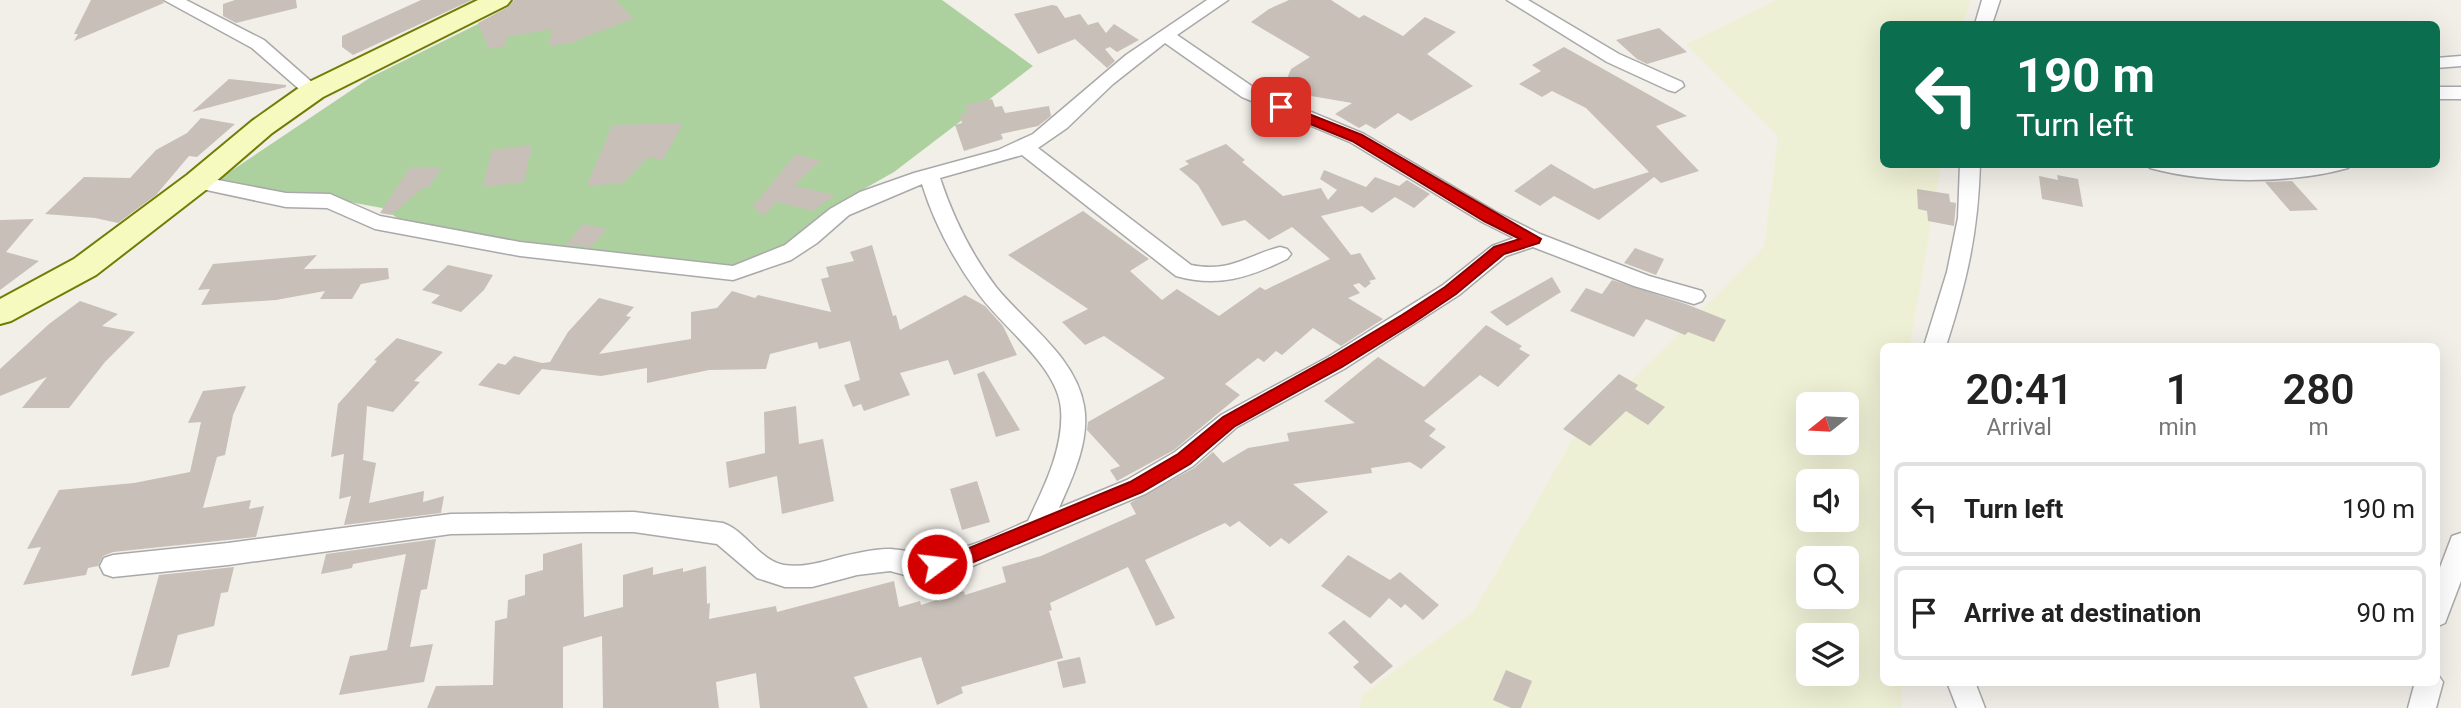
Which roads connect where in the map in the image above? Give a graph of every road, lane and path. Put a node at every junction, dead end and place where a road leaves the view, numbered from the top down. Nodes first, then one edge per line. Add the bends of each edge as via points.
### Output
1 (173, 0) edge
2 (498, 0) edge
3 (1219, 0) edge
4 (1516, 0) edge
5 (1991, 0) edge
6 (1985, 21) edge
7 (1167, 36) junction
8 (2461, 61) edge
9 (2440, 63) edge
10 (1675, 86) dead end
11 (313, 91) junction
12 (2440, 93) edge
13 (2461, 93) edge
14 (1024, 147) junction
15 (1970, 168) edge
16 (2188, 168) edge
17 (2328, 168) edge
18 (929, 174) junction
19 (197, 182) junction
20 (1533, 239) junction
21 (1280, 254) dead end
22 (1694, 296) dead end
23 (0, 313) edge
24 (1936, 343) edge
25 (1037, 528) junction
26 (2461, 544) edge
27 (113, 566) dead end
28 (2440, 604) edge
29 (1962, 686) edge
30 (2428, 686) edge
31 (1970, 708) edge
32 (2422, 708) edge

1 - 11 street via 258,44
2 - 11 main road
3 - 7 street
4 - 10 street via 1613,58
5 - 6 street
7 - 14 street via 1126,64 1071,116
7 - 20 street via 1249,93 1357,138
8 - 9 street
11 - 19 main road
12 - 13 street
14 - 18 street
14 - 21 street via 1184,271 1205,277 1227,276
15 - 24 street via 1966,232
16 - 17 street
18 - 19 street via 842,209 808,240 783,255 733,273 520,249 375,222 330,201 286,200
18 - 25 street via 939,208 960,248 996,302 1059,373 1069,392 1072,419 1067,453
19 - 23 main road via 85,267
20 - 22 street
20 - 25 street via 1499,251 1407,319 1229,421 1184,459 1136,487
25 - 27 street via 965,558 937,564 890,560 812,576 766,570 723,534 634,522 438,525
26 - 28 street
29 - 31 street
30 - 32 street

